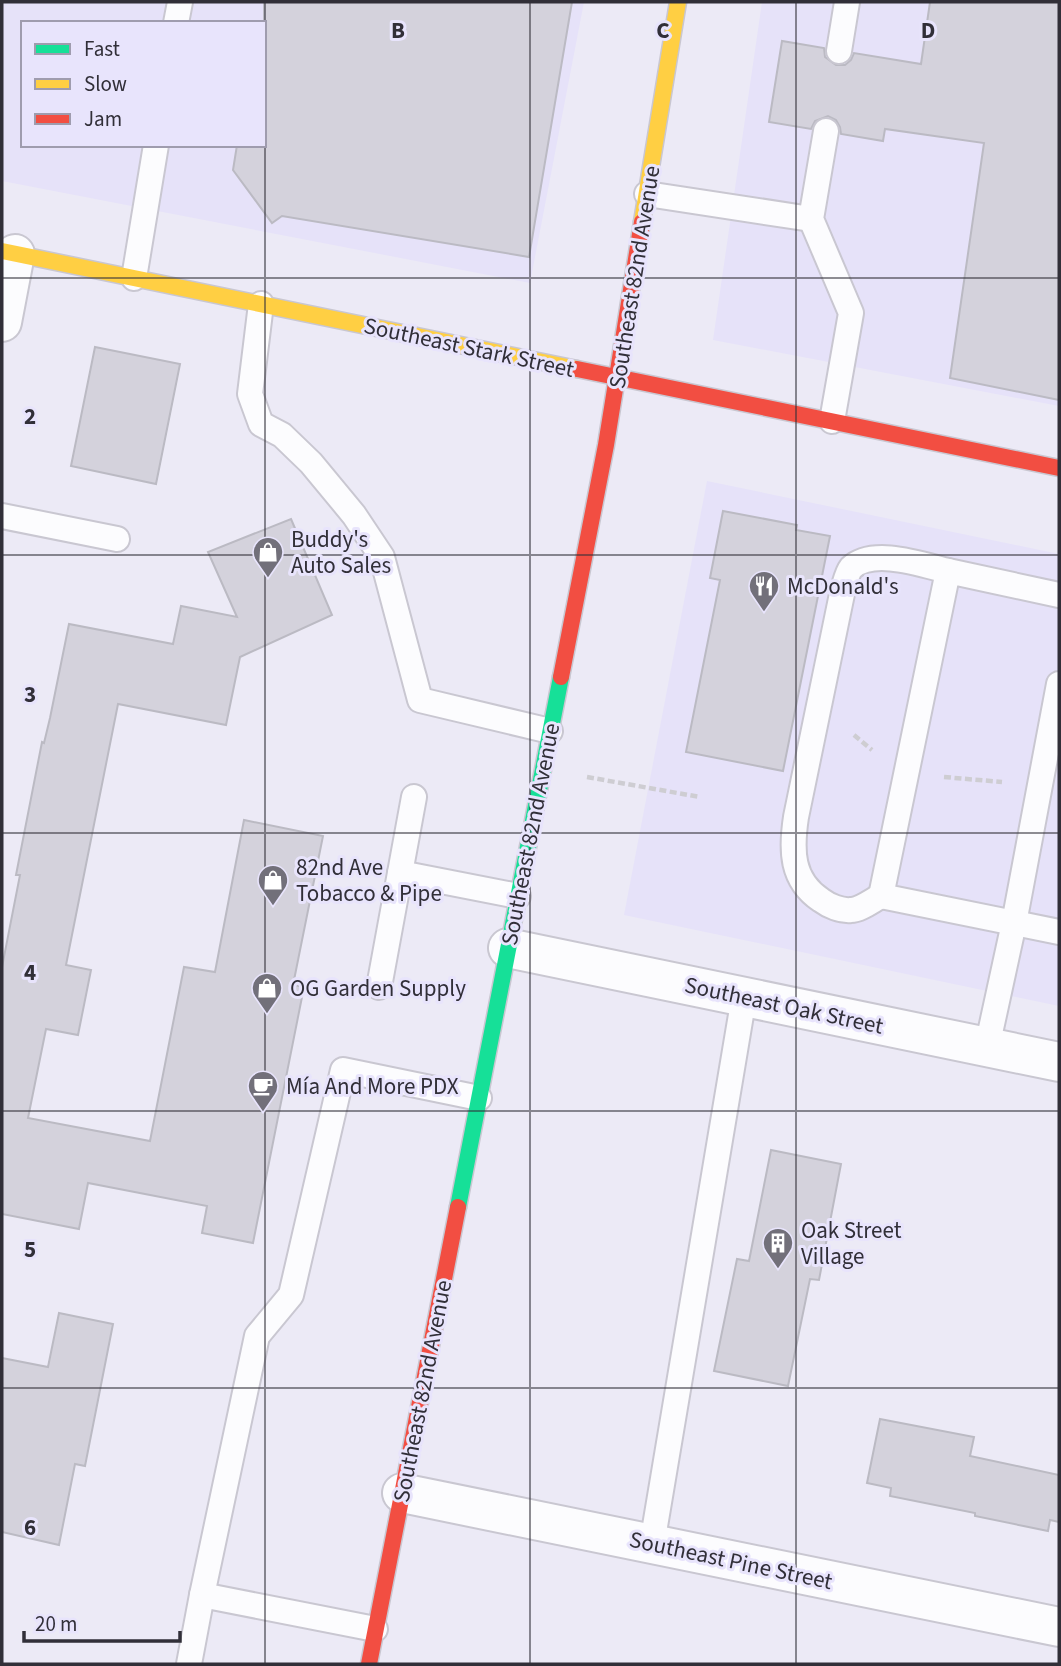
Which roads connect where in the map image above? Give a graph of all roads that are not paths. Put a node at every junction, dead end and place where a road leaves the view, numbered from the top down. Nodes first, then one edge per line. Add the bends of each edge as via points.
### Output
1 (180, 2) edge
2 (678, 2) edge
3 (847, 2) edge
4 (176, 21) edge
5 (839, 51) dead end
6 (826, 131) dead end
7 (156, 147) edge
8 (647, 194) junction
9 (811, 219) junction
10 (8, 252) edge
11 (134, 278) junction
12 (261, 304) junction
13 (2, 322) edge
14 (618, 377) junction
15 (832, 421) junction
16 (1059, 468) edge
17 (2, 516) edge
18 (117, 539) dead end
19 (948, 571) junction
20 (1059, 594) edge
21 (1059, 684) edge
22 (550, 731) junction
23 (414, 797) dead end
24 (400, 873) junction
25 (518, 896) junction
26 (881, 896) junction
27 (1014, 923) junction
28 (1059, 932) edge
29 (508, 948) junction
30 (379, 987) dead end
31 (744, 997) junction
32 (987, 1047) junction
33 (1059, 1062) edge
34 (479, 1098) junction
35 (402, 1493) junction
36 (652, 1544) junction
37 (202, 1595) junction
38 (1059, 1627) edge
39 (375, 1629) junction
40 (190, 1664) edge
41 (369, 1664) edge

1 - 4 lane
2 - 8 main road, Southeast 82nd Avenue
3 - 5 lane
6 - 9 lane
7 - 11 lane
8 - 9 lane
8 - 14 main road, Southeast 82nd Avenue
9 - 15 lane via 850,313
10 - 11 main road, Southeast Stark Street
10 - 13 street
11 - 12 main road, Southeast Stark Street
12 - 14 main road, Southeast Stark Street
12 - 22 lane via 250,394 261,424 282,435 311,463 382,557 420,700
14 - 15 main road, Southeast Stark Street
14 - 22 main road, Southeast 82nd Avenue
15 - 16 main road, Southeast Stark Street
17 - 18 lane
19 - 20 lane
19 - 26 lane
19 - 26 lane via 891,558 864,560 850,569 837,615 796,817 793,861 802,883 830,906 853,911
21 - 27 lane
22 - 25 main road, Southeast 82nd Avenue
23 - 24 lane
24 - 25 lane
24 - 30 lane
25 - 29 main road, Southeast 82nd Avenue
26 - 27 lane
27 - 28 lane
27 - 32 lane
29 - 31 street, Southeast Oak Street
29 - 34 main road, Southeast 82nd Avenue
31 - 32 street, Southeast Oak Street
31 - 36 lane
32 - 33 street, Southeast Oak Street
34 - 35 main road, Southeast 82nd Avenue
34 - 37 lane via 343,1070 291,1295 257,1336
35 - 36 street, Southeast Pine Street
35 - 39 main road, Southeast 82nd Avenue
36 - 38 street, Southeast Pine Street
37 - 39 lane
37 - 40 lane
39 - 41 main road, Southeast 82nd Avenue

